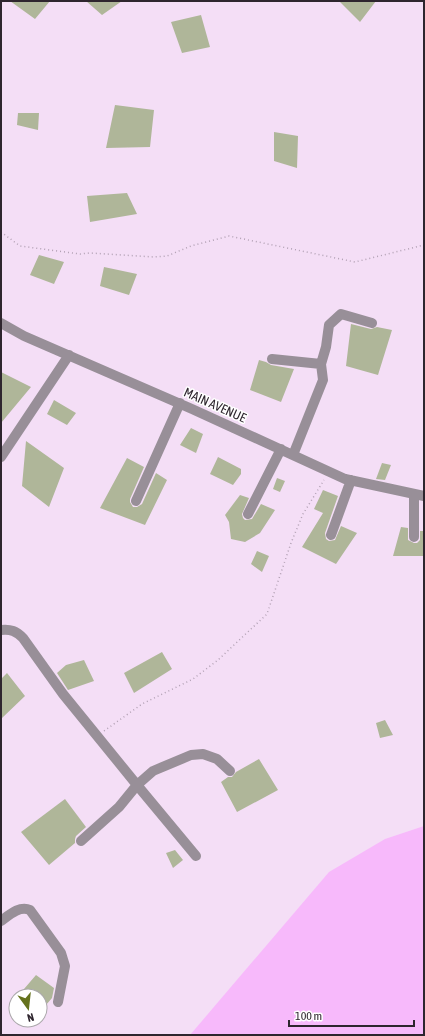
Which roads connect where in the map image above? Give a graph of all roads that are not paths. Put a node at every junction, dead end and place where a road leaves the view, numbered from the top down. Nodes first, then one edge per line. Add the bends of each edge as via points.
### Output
1 (1, 323) edge
2 (372, 323) dead end
3 (69, 355) junction
4 (272, 359) dead end
5 (321, 364) junction
6 (180, 404) junction
7 (281, 449) junction
8 (293, 455) junction
9 (1, 457) edge
10 (351, 480) junction
11 (419, 495) edge
12 (136, 501) dead end
13 (248, 514) dead end
14 (331, 535) dead end
15 (414, 537) dead end
16 (1, 630) edge
17 (230, 771) dead end
18 (137, 785) junction
19 (81, 841) dead end
20 (196, 856) dead end
21 (1, 921) edge
22 (58, 1002) dead end

1 - 3 street, MAIN AVENUE
2 - 5 street via 342,314 329,326
3 - 6 street, MAIN AVENUE
3 - 9 street
4 - 5 street
5 - 8 street via 323,380
6 - 7 street, MAIN AVENUE
6 - 12 street
7 - 8 street, MAIN AVENUE
7 - 13 street
8 - 10 street, MAIN AVENUE
10 - 11 street, MAIN AVENUE
10 - 14 street
11 - 15 street
16 - 18 street via 10,629 24,638 63,694
17 - 18 street via 217,758 191,754 153,770
18 - 19 street via 119,807
18 - 20 street
21 - 22 street via 19,909 30,910 61,953 65,966

